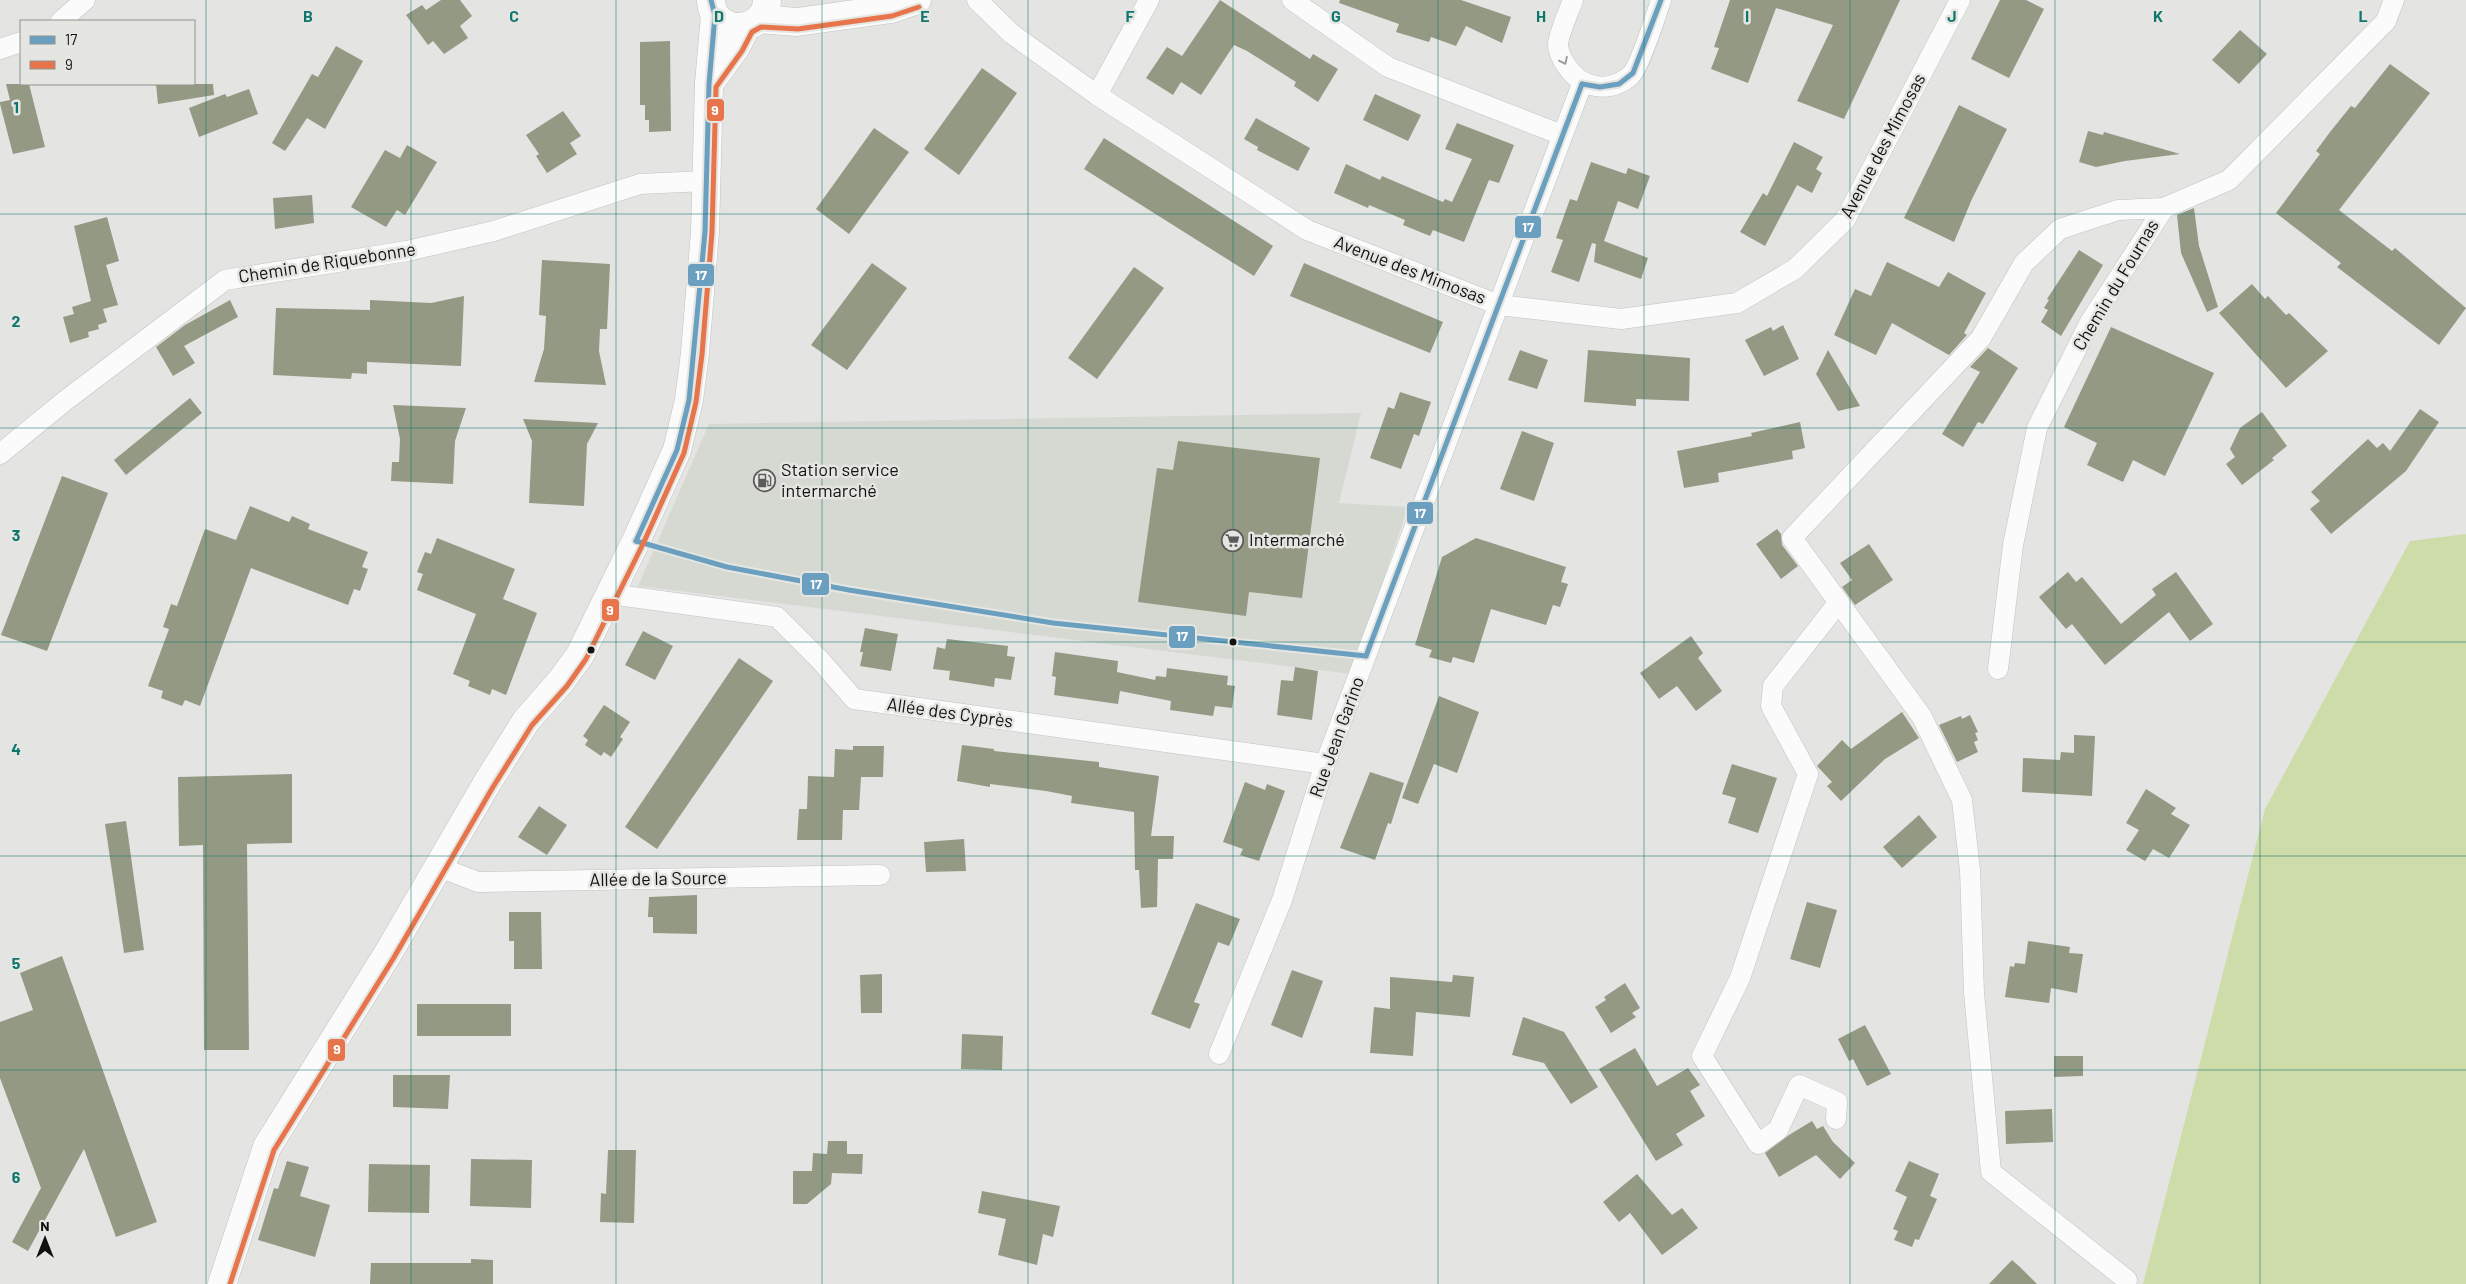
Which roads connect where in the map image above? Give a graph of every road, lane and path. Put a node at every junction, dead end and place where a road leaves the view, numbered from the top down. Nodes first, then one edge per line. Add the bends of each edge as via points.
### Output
1 (85, 0) edge
2 (917, 0) edge
3 (977, 0) edge
4 (1149, 0) edge
5 (1292, 0) edge
6 (1573, 0) edge
7 (1661, 0) edge
8 (1960, 0) edge
9 (2394, 0) edge
10 (713, 7) edge
11 (757, 15) edge
12 (62, 20) edge
13 (20, 42) edge
14 (0, 49) edge
15 (709, 84) junction
16 (1582, 84) junction
17 (1097, 95) junction
18 (1562, 135) junction
19 (705, 181) junction
20 (2164, 208) junction
21 (1499, 305) junction
22 (0, 454) edge
23 (610, 594) junction
24 (1839, 602) junction
25 (1998, 669) dead end
26 (1325, 764) junction
27 (439, 867) junction
28 (880, 875) dead end
29 (1219, 1054) dead end
30 (1836, 1119) dead end
31 (2127, 1280) dead end
32 (222, 1284) edge

1 - 12 street
2 - 11 main road via 891,9 797,22
3 - 17 street, Avenue des Mimosas via 1012,34
4 - 17 street
5 - 18 street via 1388,67
6 -> 16 street via 1558,44 1570,73
7 - 16 street via 1633,73 1619,84 1600,87
8 - 21 street, Avenue des Mimosas via 1845,220 1794,269 1737,303 1621,319
9 - 20 street, Chemin du Fournas via 2386,21 2229,180
10 - 11 main road via 728,26
10 - 15 main road
11 - 15 main road
13 - 14 street
15 - 19 main road
16 - 18 street, Rue Jean Garino
17 - 21 street, Avenue des Mimosas via 1307,230
18 - 21 street, Rue Jean Garino
19 - 22 street, Chemin de Riquebonne via 640,184 475,236 407,251 225,280
19 - 23 main road via 705,232 695,354 685,417 677,450
20 - 24 street via 2118,210 2060,230 2024,263 1981,338 1792,538
20 - 25 street, Chemin du Fournas via 2090,322 2037,428 2013,545
21 - 26 street, Rue Jean Garino
23 - 26 street, Allée des Cyprès via 777,617 854,699
23 - 27 main road via 580,655 526,721
24 - 30 street via 1773,686 1771,706 1808,774 1740,978 1702,1056 1758,1144 1778,1130 1799,1085 1837,1102
24 - 31 street via 1922,717 1962,800 1970,870 1974,993 1991,1172
26 - 29 street, Rue Jean Garino via 1282,900
27 - 28 street, Allée de la Source via 478,882
27 - 32 main road via 267,1147

